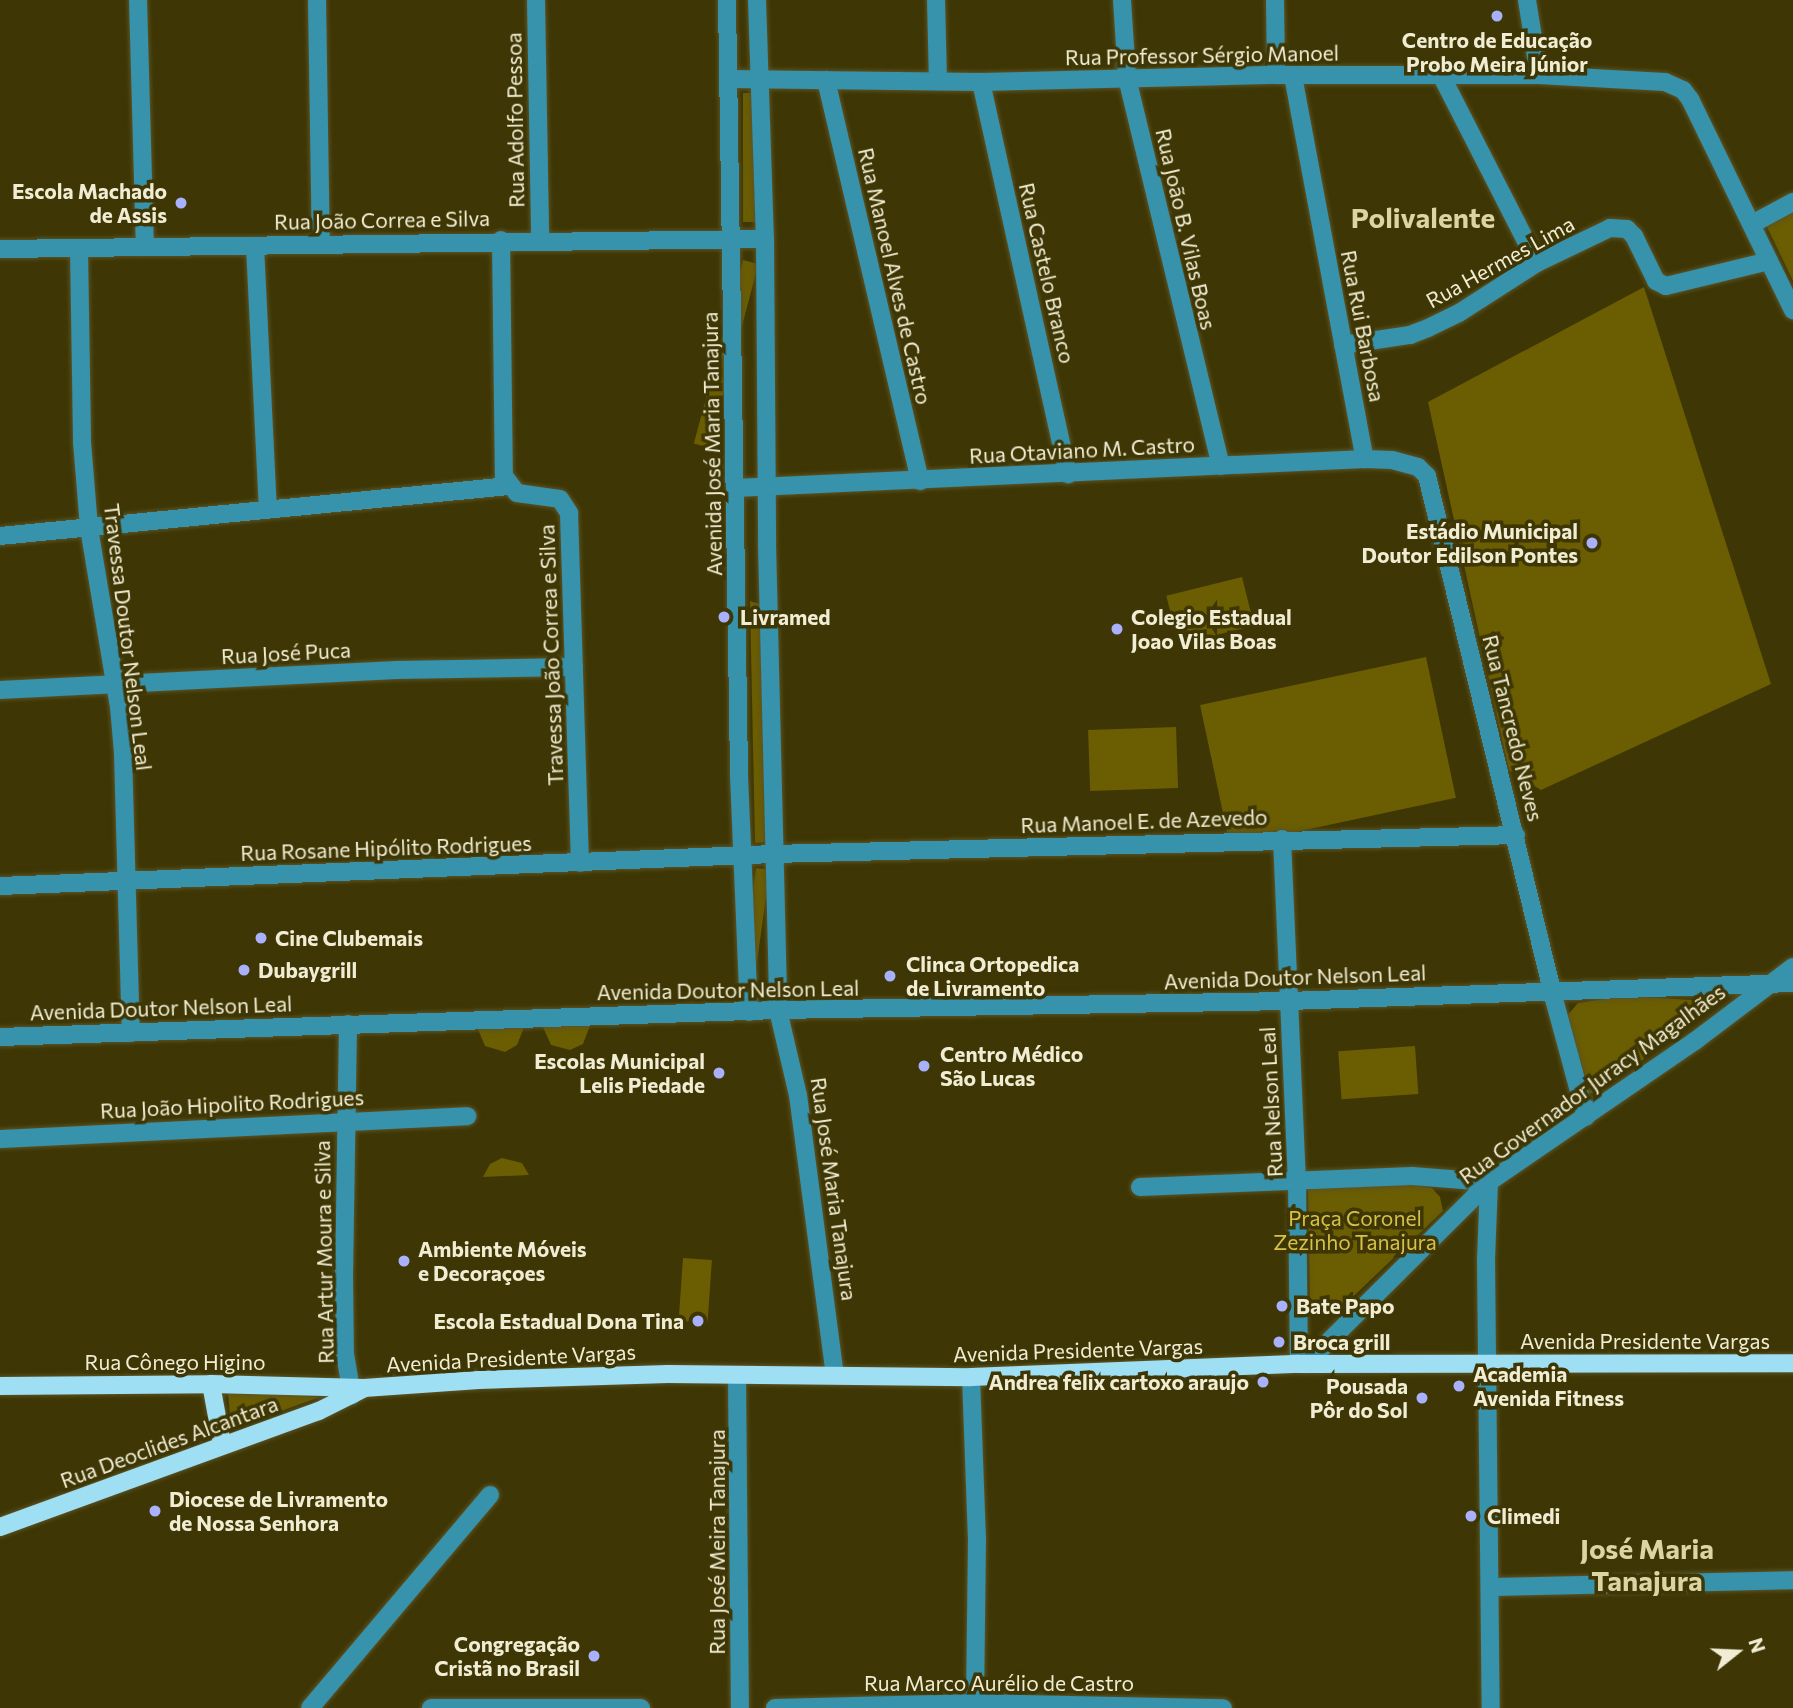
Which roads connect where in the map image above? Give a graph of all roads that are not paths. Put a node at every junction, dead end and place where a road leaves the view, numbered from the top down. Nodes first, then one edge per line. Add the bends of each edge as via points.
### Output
1 (138, 0) edge
2 (317, 0) edge
3 (536, 0) edge
4 (727, 0) edge
5 (757, 0) edge
6 (936, 0) edge
7 (1122, 0) edge
8 (1275, 0) edge
9 (1527, 0) edge
10 (1441, 75) junction
11 (1539, 75) junction
12 (1284, 76) junction
13 (1127, 78) junction
14 (728, 79) junction
15 (759, 79) junction
16 (826, 80) junction
17 (938, 81) junction
18 (981, 82) junction
19 (1793, 202) edge
20 (1752, 224) junction
21 (733, 239) junction
22 (765, 239) junction
23 (501, 240) junction
24 (540, 240) junction
25 (321, 244) junction
26 (255, 246) junction
27 (145, 247) junction
28 (79, 248) junction
29 (0, 249) edge
30 (1769, 261) junction
31 (1538, 263) junction
32 (1793, 310) edge
33 (1343, 345) junction
34 (1365, 459) junction
35 (1221, 466) junction
36 (1068, 474) junction
37 (1427, 476) joint
38 (920, 481) junction
39 (509, 486) junction
40 (736, 488) junction
41 (767, 488) junction
42 (268, 508) junction
43 (89, 528) junction
44 (0, 536) edge
45 (574, 667) junction
46 (114, 685) junction
47 (0, 690) edge
48 (1516, 835) junction
49 (1282, 839) junction
50 (773, 854) junction
51 (742, 856) junction
52 (580, 863) junction
53 (124, 882) junction
54 (0, 886) edge
55 (1793, 967) edge
56 (1793, 983) edge
57 (1767, 985) junction
58 (1552, 991) junction
59 (1289, 1001) junction
60 (778, 1010) junction
61 (749, 1012) junction
62 (348, 1024) junction
63 (131, 1033) junction
64 (0, 1037) edge
65 (467, 1116) dead end
66 (1586, 1117) junction
67 (345, 1121) junction
68 (0, 1139) edge
69 (1297, 1181) junction
70 (1489, 1182) junction
71 (1140, 1187) dead end
72 (1793, 1363) edge
73 (1302, 1364) junction
74 (1487, 1364) junction
75 (737, 1375) junction
76 (835, 1375) junction
77 (971, 1377) junction
78 (211, 1384) junction
79 (0, 1386) edge
80 (355, 1390) junction
81 (222, 1444) junction
82 (490, 1495) dead end
83 (0, 1527) edge
84 (1793, 1580) edge
85 (1492, 1587) junction
86 (975, 1705) edge
87 (1492, 1705) edge
88 (511, 1707) edge
89 (310, 1708) edge
90 (431, 1708) edge
91 (641, 1708) edge
92 (740, 1708) edge
93 (775, 1708) edge
94 (1223, 1708) edge

1 - 27 street
2 - 25 street
3 - 24 street, Rua Adolfo Pessoa
4 - 14 street, Avenida José Maria Tanajura
5 - 15 street
6 - 17 street
7 - 13 street, Rua João B. Vilas Boas
8 - 12 street, Rua Rui Barbosa
9 - 11 street
10 - 11 street, Rua Professor Sérgio Manoel
10 - 12 street, Rua Professor Sérgio Manoel
10 - 31 street
11 - 20 street, Rua Professor Sérgio Manoel via 1638,78 1675,84 1690,99
12 - 13 street, Rua Professor Sérgio Manoel
12 - 33 street, Rua Rui Barbosa
13 - 18 street, Rua Professor Sérgio Manoel
13 - 35 street, Rua João B. Vilas Boas
14 - 15 street, Rua Professor Sérgio Manoel
14 - 21 street, Avenida José Maria Tanajura
15 - 16 street, Rua Professor Sérgio Manoel
15 - 22 street
16 - 17 street, Rua Professor Sérgio Manoel
16 - 38 street, Rua Manoel Alves de Castro
17 - 18 street, Rua Professor Sérgio Manoel
18 - 36 street, Rua Castelo Branco
19 - 20 street
20 - 30 street
21 - 22 street, Rua João Correa e Silva
21 - 24 street, Rua João Correa e Silva
21 - 40 street, Avenida José Maria Tanajura
22 - 41 street
23 - 24 street, Rua João Correa e Silva
23 - 25 street, Rua João Correa e Silva
23 - 39 street via 502,462
25 - 26 street, Rua João Correa e Silva
26 - 27 street, Rua João Correa e Silva
26 - 42 street
27 - 28 street, Rua João Correa e Silva
28 - 29 street, Rua João Correa e Silva
28 - 43 street, Travessa Doutor Nelson Leal via 82,442
30 - 31 street, Rua Hermes Lima via 1666,286 1656,281 1634,236 1610,228
30 - 32 street
31 - 33 street, Rua Hermes Lima via 1428,328
33 - 34 street, Rua Rui Barbosa
34 - 35 street, Rua Otaviano M. Castro
34 - 37 street, Rua Otaviano M. Castro via 1409,463
35 - 36 street, Rua Otaviano M. Castro
36 - 38 street, Rua Otaviano M. Castro
37 - 48 street, Rua Tancredo Neves
38 - 41 street, Rua Otaviano M. Castro
39 - 42 street
39 - 45 street, Travessa João Correa e Silva via 517,493 552,496 566,504
40 - 41 street, Rua Otaviano M. Castro
40 - 51 street, Avenida José Maria Tanajura
41 - 50 street
42 - 43 street
43 - 44 street
43 - 46 street, Travessa Doutor Nelson Leal
45 - 46 street, Rua José Puca via 396,670
45 - 52 street, Travessa João Correa e Silva
46 - 47 street, Rua José Puca
46 - 53 street, Travessa Doutor Nelson Leal via 125,798
48 - 49 street, Rua Manoel E. de Azevedo
48 - 58 street, Rua Tancredo Neves
49 - 50 street, Rua Manoel E. de Azevedo
49 - 59 street, Rua Nelson Leal
50 - 51 street, Rua Rosane Hipólito Rodrigues
50 - 60 street
51 - 52 street, Rua Rosane Hipólito Rodrigues
51 - 61 street, Avenida José Maria Tanajura
52 - 53 street, Rua Rosane Hipólito Rodrigues
53 - 54 street, Rua Rosane Hipólito Rodrigues
53 - 63 street, Travessa Doutor Nelson Leal
55 - 57 street, Rua Governador Juracy Magalhães
56 - 57 street, Avenida Doutor Nelson Leal
57 - 58 street, Avenida Doutor Nelson Leal
57 - 66 street, Rua Governador Juracy Magalhães
58 - 59 street, Avenida Doutor Nelson Leal
58 - 66 street, Rua Tancredo Neves
59 - 60 street, Avenida Doutor Nelson Leal
59 - 69 street, Rua Nelson Leal
60 - 61 street, Avenida Doutor Nelson Leal
60 - 76 street, Rua José Maria Tanajura via 798,1095
61 - 62 street, Avenida Doutor Nelson Leal
62 - 63 street, Avenida Doutor Nelson Leal
62 - 67 street, Rua Artur Moura e Silva
63 - 64 street, Avenida Doutor Nelson Leal
65 - 67 street, Rua João Hipolito Rodrigues
66 - 70 street, Rua Governador Juracy Magalhães
67 - 68 street, Rua João Hipolito Rodrigues
67 - 80 street, Rua Artur Moura e Silva via 345,1342
69 - 70 street via 1412,1176
69 - 71 street
69 - 73 street, Rua Nelson Leal
70 - 73 street, Rua Governador Juracy Magalhães
70 - 74 street
72 - 74 main road, Avenida Presidente Vargas
73 - 74 main road, Avenida Presidente Vargas
73 - 77 main road, Avenida Presidente Vargas
74 - 85 street
75 - 76 main road, Avenida Presidente Vargas
75 - 80 main road, Avenida Presidente Vargas via 560,1376
75 - 92 street, Rua José Meira Tanajura
76 - 77 main road, Avenida Presidente Vargas
77 - 86 street
78 - 79 main road, Rua Cônego Higino
78 - 80 main road, Rua Cônego Higino
78 - 81 main road
80 - 81 main road, Rua Deoclides Alcantara via 319,1411
81 - 83 main road, Rua Deoclides Alcantara
82 - 89 street
84 - 85 street
85 - 87 street
86 - 93 street, Rua Marco Aurélio de Castro
86 - 94 street, Rua Marco Aurélio de Castro
88 - 90 street
88 - 91 street

